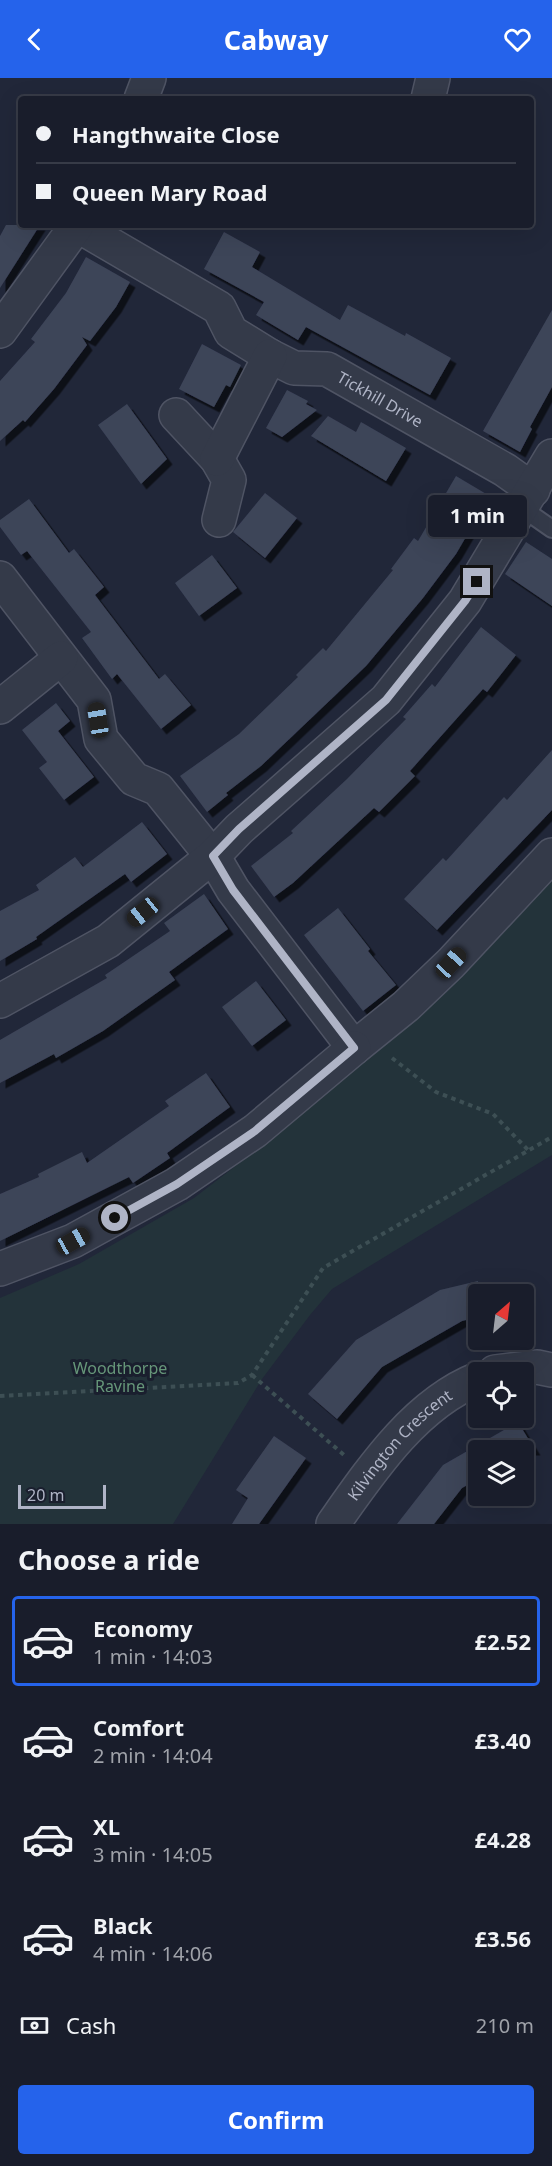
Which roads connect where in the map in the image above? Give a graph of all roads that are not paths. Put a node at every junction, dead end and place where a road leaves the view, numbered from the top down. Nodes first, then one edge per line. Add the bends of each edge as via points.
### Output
1 (149, 78) edge
2 (433, 78) edge
3 (142, 96) edge
4 (429, 96) edge
5 (75, 228) edge
6 (82, 228) edge
7 (0, 331) edge
8 (270, 356) junction
9 (176, 415) dead end
10 (217, 459) junction
11 (539, 486) edge
12 (219, 520) dead end
13 (552, 529) edge
14 (0, 578) edge
15 (62, 658) junction
16 (0, 707) edge
17 (552, 855) edge
18 (213, 856) junction
19 (0, 1001) edge
20 (360, 1043) junction
21 (0, 1269) edge
22 (534, 1367) edge
23 (552, 1370) edge
24 (468, 1383) edge
25 (333, 1524) edge

1 - 3 street
2 - 4 street
5 - 7 street
6 - 8 street, Tickhill Drive via 219,308 231,332
8 - 10 street
8 - 11 street, Tickhill Drive via 294,368 327,369
9 - 10 street
10 - 12 street via 229,480
11 - 13 lane
11 - 18 street via 465,601 386,700
14 - 15 street
15 - 16 street
15 - 18 street via 94,700 101,739 134,779 158,789
17 - 20 street via 451,963
18 - 19 street via 108,940
18 - 20 street via 233,890
20 - 21 street via 255,1131 177,1184 73,1241
22 - 23 street
24 - 25 street, Kilvington Crescent via 414,1422 362,1482

